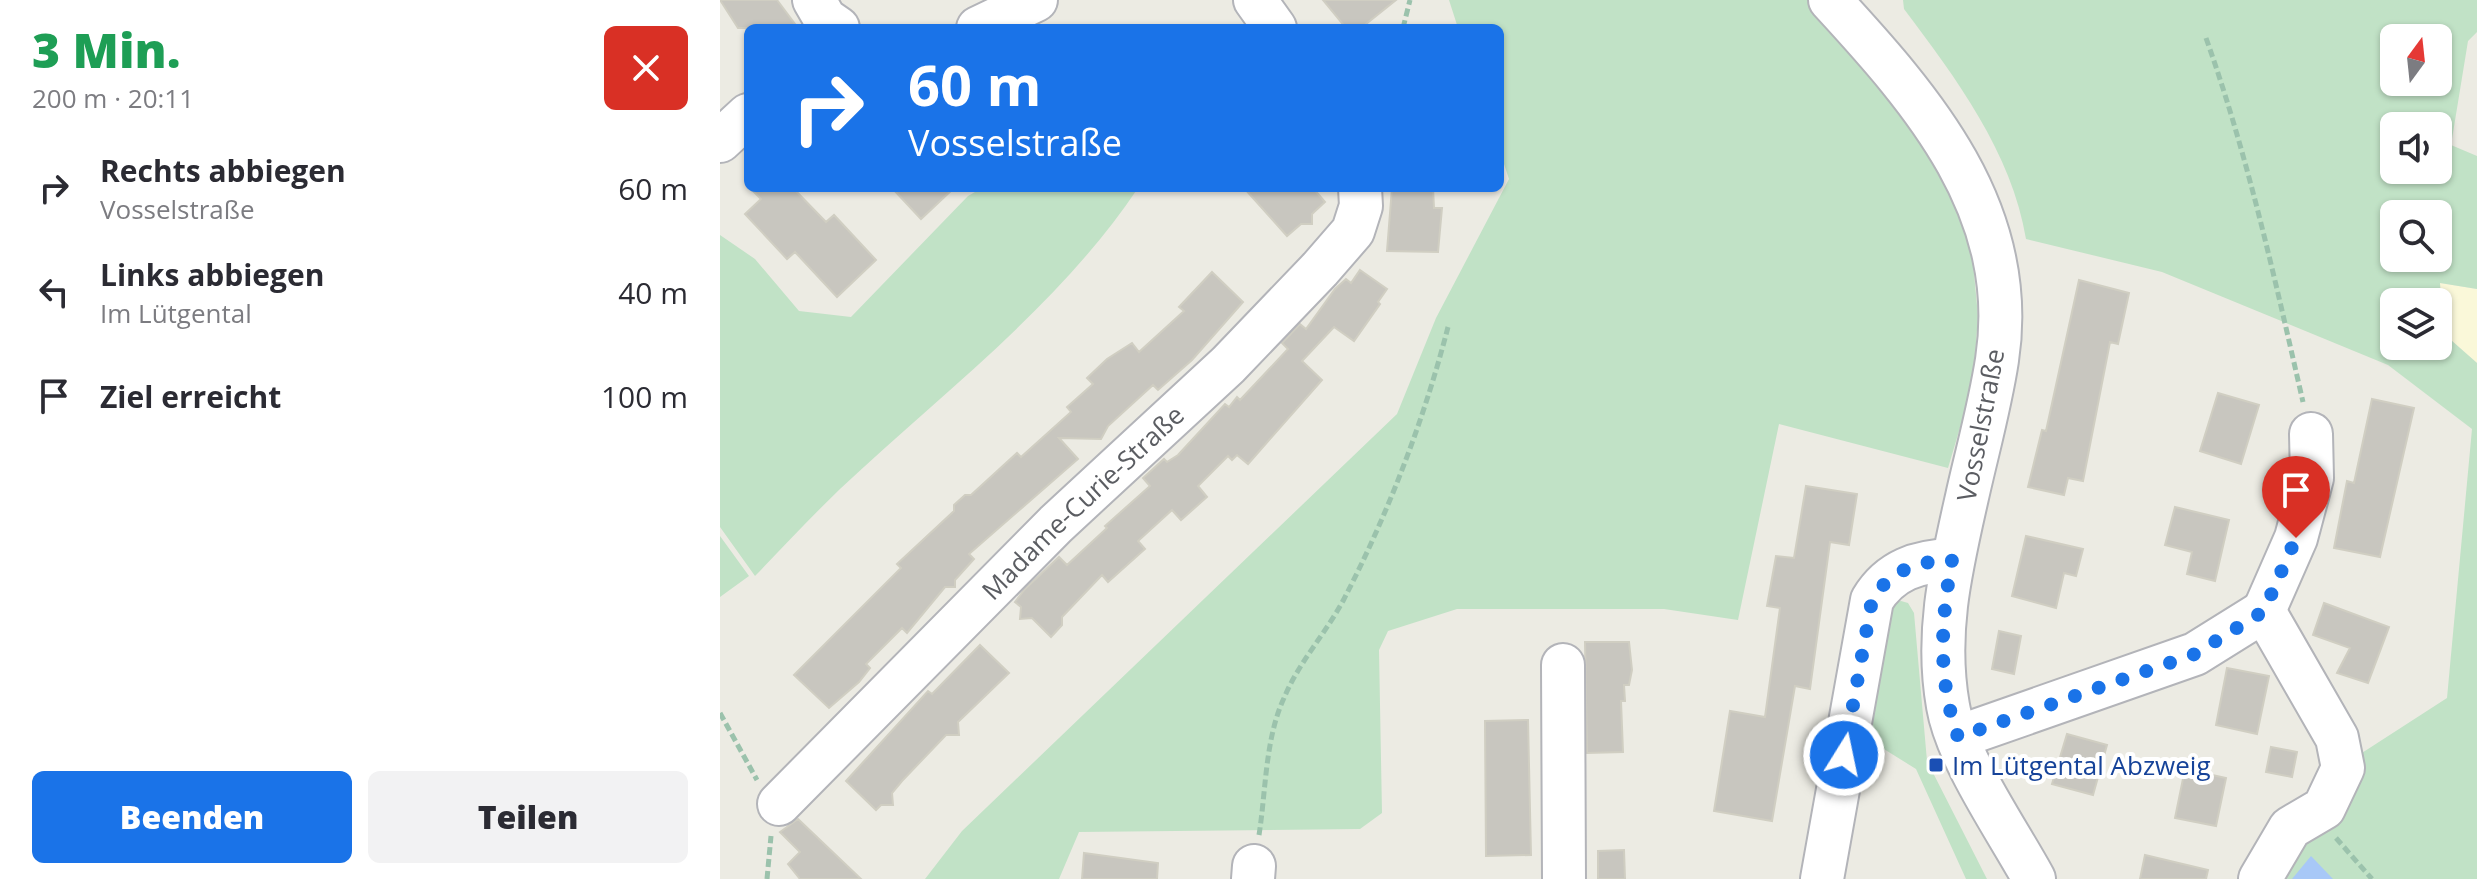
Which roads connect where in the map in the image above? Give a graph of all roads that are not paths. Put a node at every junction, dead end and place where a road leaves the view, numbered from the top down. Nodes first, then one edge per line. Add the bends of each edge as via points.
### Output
1 (814, 0) edge
2 (1036, 0) edge
3 (1255, 0) edge
4 (1830, 0) edge
5 (832, 24) edge
6 (986, 24) edge
7 (1272, 24) edge
8 (744, 119) edge
9 (720, 141) edge
10 (1360, 192) edge
11 (2311, 434) road end
12 (1952, 560) junction
13 (2264, 611) junction
14 (1563, 665) dead end
15 (1958, 737) junction
16 (779, 804) road end
17 (1564, 879) edge
18 (1822, 879) edge
19 (2034, 879) edge
20 (2260, 879) edge

1 - 5 street
2 - 6 street
3 - 7 street
4 - 12 street, Vosselstraße via 1925,108 1954,153 1978,206 1993,259 1999,308 1997,359
8 - 9 street
10 - 16 street, Madame-Curie-Straße via 1353,231 1320,269 1228,365 1056,524
11 - 13 street via 2312,478 2296,538
12 - 15 street, Vosselstraße via 1941,649 1948,709
12 - 18 street via 1925,561 1903,570 1883,580 1872,600
13 - 15 street via 2195,654
13 - 20 street via 2337,738 2343,768 2324,808 2290,828
14 - 17 street
15 - 19 street, Vosselstraße

